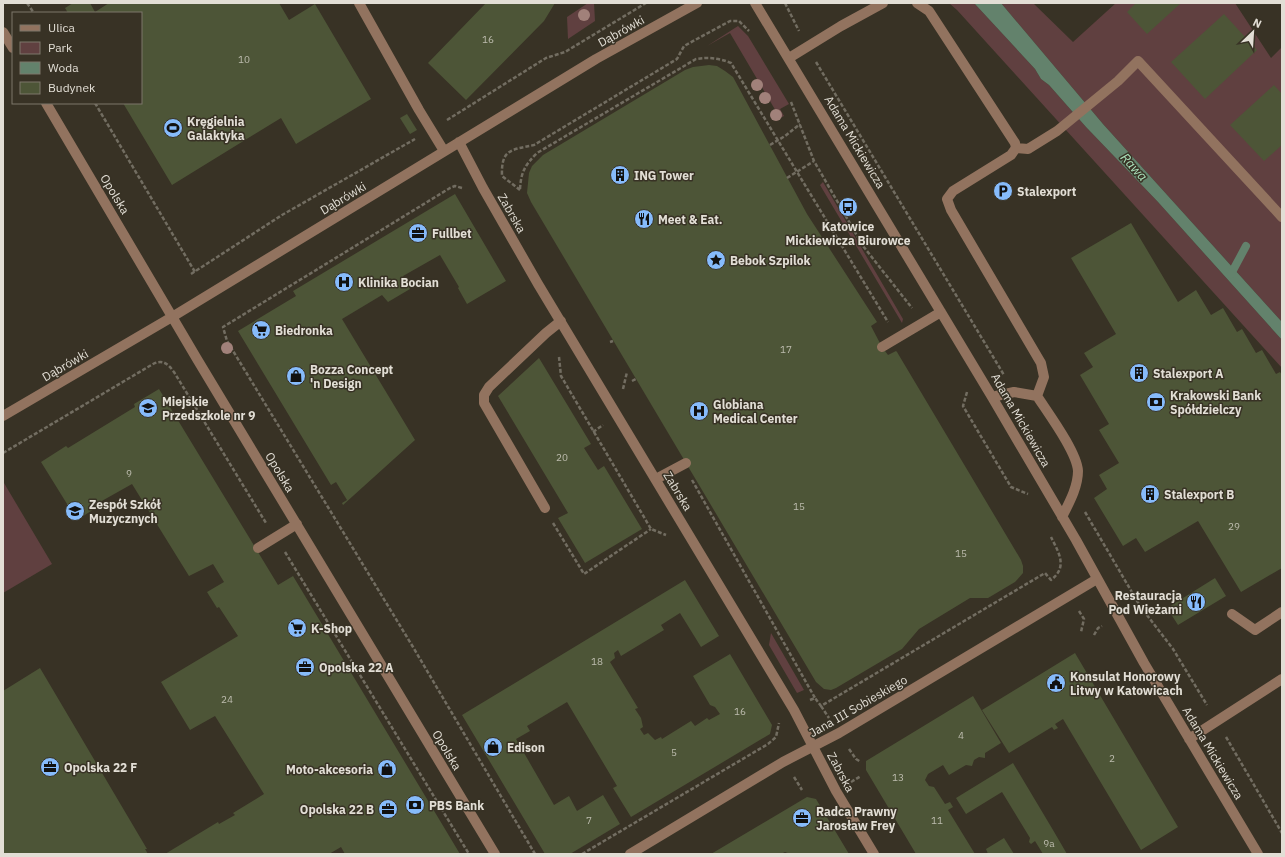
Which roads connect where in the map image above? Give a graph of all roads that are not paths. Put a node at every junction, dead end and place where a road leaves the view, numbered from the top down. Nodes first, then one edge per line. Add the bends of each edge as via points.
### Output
1 (359, 3) edge
2 (697, 3) edge
3 (755, 3) edge
4 (883, 3) edge
5 (917, 3) edge
6 (3, 32) edge
7 (12, 46) edge
8 (789, 58) junction
9 (47, 104) edge
10 (459, 142) junction
11 (1016, 148) junction
12 (444, 151) junction
13 (1282, 217) edge
14 (941, 312) junction
15 (172, 317) junction
16 (561, 321) junction
17 (882, 346) dead end
18 (1037, 396) junction
19 (992, 397) junction
20 (3, 416) edge
21 (684, 464) road end
22 (656, 480) junction
23 (545, 508) dead end
24 (1062, 517) junction
25 (296, 524) junction
26 (258, 548) dead end
27 (1098, 579) junction
28 (1282, 612) edge
29 (1232, 614) dead end
30 (1282, 679) edge
31 (1189, 739) junction
32 (813, 747) junction
33 (495, 854) edge
34 (630, 854) edge
35 (874, 854) edge
36 (1258, 854) edge

1 - 12 street
2 - 10 street, Dąbrówki via 596,59
3 - 8 street, Adama Mickiewicza
4 - 8 street
5 - 11 street via 929,10
6 - 7 street
8 - 14 street, Adama Mickiewicza
9 - 15 street, Opolska
10 - 12 street, Dąbrówki
10 - 16 street, Zabrska
11 - 13 street via 1028,149 1057,131 1118,81 1138,61
11 - 18 street via 1011,155 953,191 948,199 951,210 1041,363 1044,377
12 - 15 street, Dąbrówki
14 - 17 street
14 - 19 street, Adama Mickiewicza
15 - 20 street, Dąbrówki
15 - 25 street, Opolska
16 - 22 street, Zabrska
16 - 23 street via 489,387 484,395 484,403
18 - 19 street via 1014,392
18 - 24 street via 1074,455 1078,471 1074,494
19 - 24 street, Adama Mickiewicza
21 - 22 street
22 - 32 street, Zabrska via 794,710
24 - 27 street, Adama Mickiewicza
25 - 26 street
25 - 33 street, Opolska
27 - 31 street, Adama Mickiewicza
27 - 32 street, Jana III Sobieskiego via 839,734
28 - 29 street via 1255,630
30 - 31 street
31 - 36 street, Adama Mickiewicza
32 - 34 street, Jana III Sobieskiego
32 - 35 street, Zabrska

